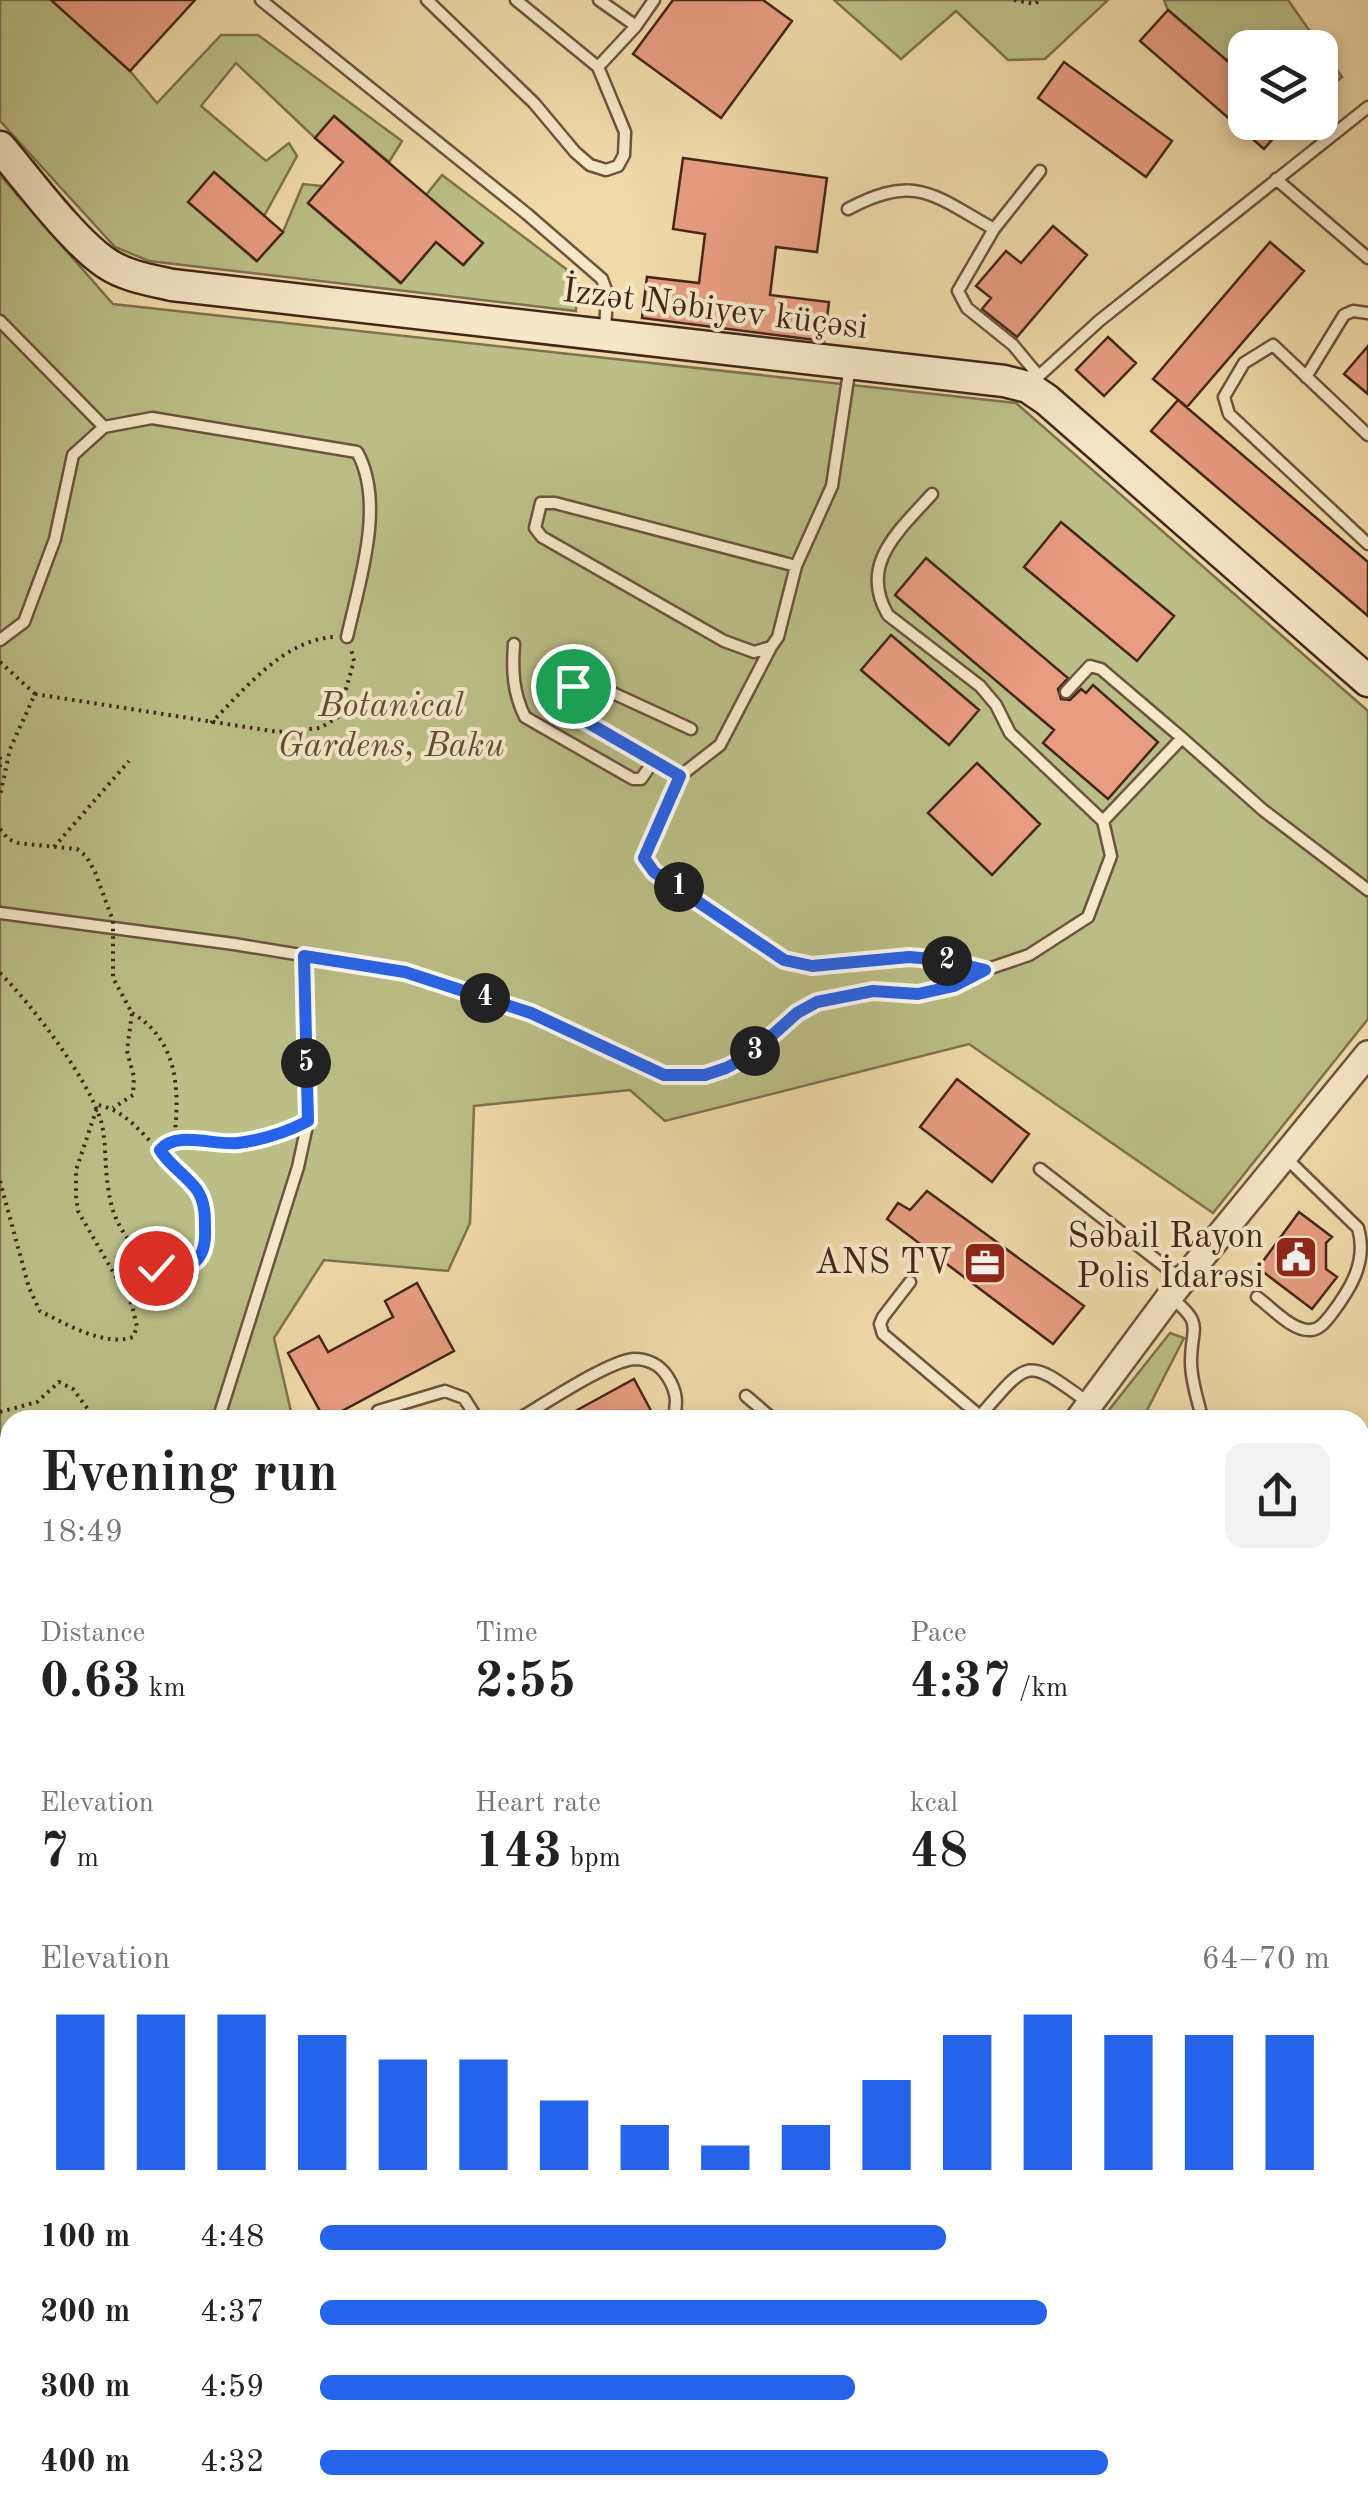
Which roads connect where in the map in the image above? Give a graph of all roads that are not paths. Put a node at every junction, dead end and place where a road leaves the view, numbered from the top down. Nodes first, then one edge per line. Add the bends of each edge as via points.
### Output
1 (261, 0) edge
2 (428, 0) edge
3 (516, 0) edge
4 (599, 0) edge
5 (654, 0) edge
6 (273, 5) edge
7 (636, 26) junction
8 (598, 68) junction
9 (1368, 107) edge
10 (0, 148) edge
11 (1040, 172) dead end
12 (1276, 178) junction
13 (848, 210) dead end
14 (994, 229) junction
15 (1368, 258) edge
16 (1368, 314) edge
17 (0, 320) edge
18 (605, 335) junction
19 (851, 364) junction
20 (1306, 377) junction
21 (1033, 380) junction
22 (104, 427) junction
23 (1368, 435) edge
24 (932, 494) dead end
25 (1368, 544) edge
26 (796, 566) junction
27 (347, 637) road end
28 (0, 640) edge
29 (514, 644) dead end
30 (771, 648) junction
31 (1368, 681) edge
32 (1066, 692) dead end
33 (690, 729) dead end
34 (1182, 738) junction
35 (653, 762) junction
36 (680, 776) junction
37 (1103, 821) junction
38 (1368, 890) edge
39 (0, 913) edge
40 (304, 956) junction
41 (985, 970) junction
42 (1367, 1058) edge
43 (1285, 1157) junction
44 (1040, 1169) dead end
45 (910, 1282) dead end
46 (1176, 1288) junction
47 (1257, 1297) dead end
48 (746, 1396) dead end
49 (221, 1410) edge
50 (378, 1410) dead end
51 (472, 1410) edge
52 (534, 1410) edge
53 (675, 1410) edge
54 (762, 1410) edge
55 (970, 1410) edge
56 (986, 1410) edge
57 (1082, 1410) edge
58 (1085, 1410) edge
59 (1201, 1410) edge

1 - 6 lane
2 - 8 lane via 534,102 575,152 606,170 624,155 625,132
3 - 8 lane
4 - 7 lane
5 - 7 lane
6 - 18 lane via 602,279
7 - 8 lane
9 - 12 lane
10 - 18 main road, İzzət Nəbiyev küçəsi via 89,248 136,277
11 - 14 lane
12 - 15 lane
12 - 21 lane
13 - 14 lane via 880,192 925,190
14 - 21 lane via 959,286 959,298 1013,344
16 - 20 lane via 1344,316
17 - 22 lane
18 - 19 main road, İzzət Nəbiyev küçəsi
19 - 21 main road, İzzət Nəbiyev küçəsi
19 - 26 lane via 832,486
20 - 23 lane
20 - 25 lane via 1273,344 1244,364 1228,386 1229,414
21 - 31 main road, İzzət Nəbiyev küçəsi via 1047,400
22 - 27 lane via 152,418 358,452 368,471 369,537
22 - 28 lane via 73,455 55,539 24,622
24 - 37 lane via 890,542 876,572 878,599 888,615 980,686 1010,732
26 - 30 lane
26 - 30 lane via 542,503 536,528 542,537 724,641 754,652
29 - 35 lane via 512,672 525,716 633,779
30 - 36 lane via 720,745
32 - 34 lane via 1090,666 1101,668
33 - 35 lane via 591,683 566,694 573,714
34 - 37 lane
34 - 38 lane
35 - 36 lane
36 - 41 lane via 644,858 654,872 768,950 812,966 909,957
37 - 41 lane via 1111,856 1088,918 1029,955
39 - 40 lane
40 - 41 lane via 423,978 531,1013 664,1075 682,1076 705,1075 749,1056 817,1002 873,991 918,994
40 - 49 lane via 308,1121
42 - 43 street
43 - 46 street
43 - 47 lane via 1358,1228 1359,1270 1351,1290 1310,1331
44 - 46 lane
45 - 55 lane via 883,1317 883,1334
46 - 58 street
46 - 59 lane via 1195,1323 1191,1362
48 - 54 lane
50 - 51 lane via 445,1391 464,1398
52 - 53 lane via 632,1359 663,1370
56 - 57 lane via 1016,1373 1028,1370 1046,1372

